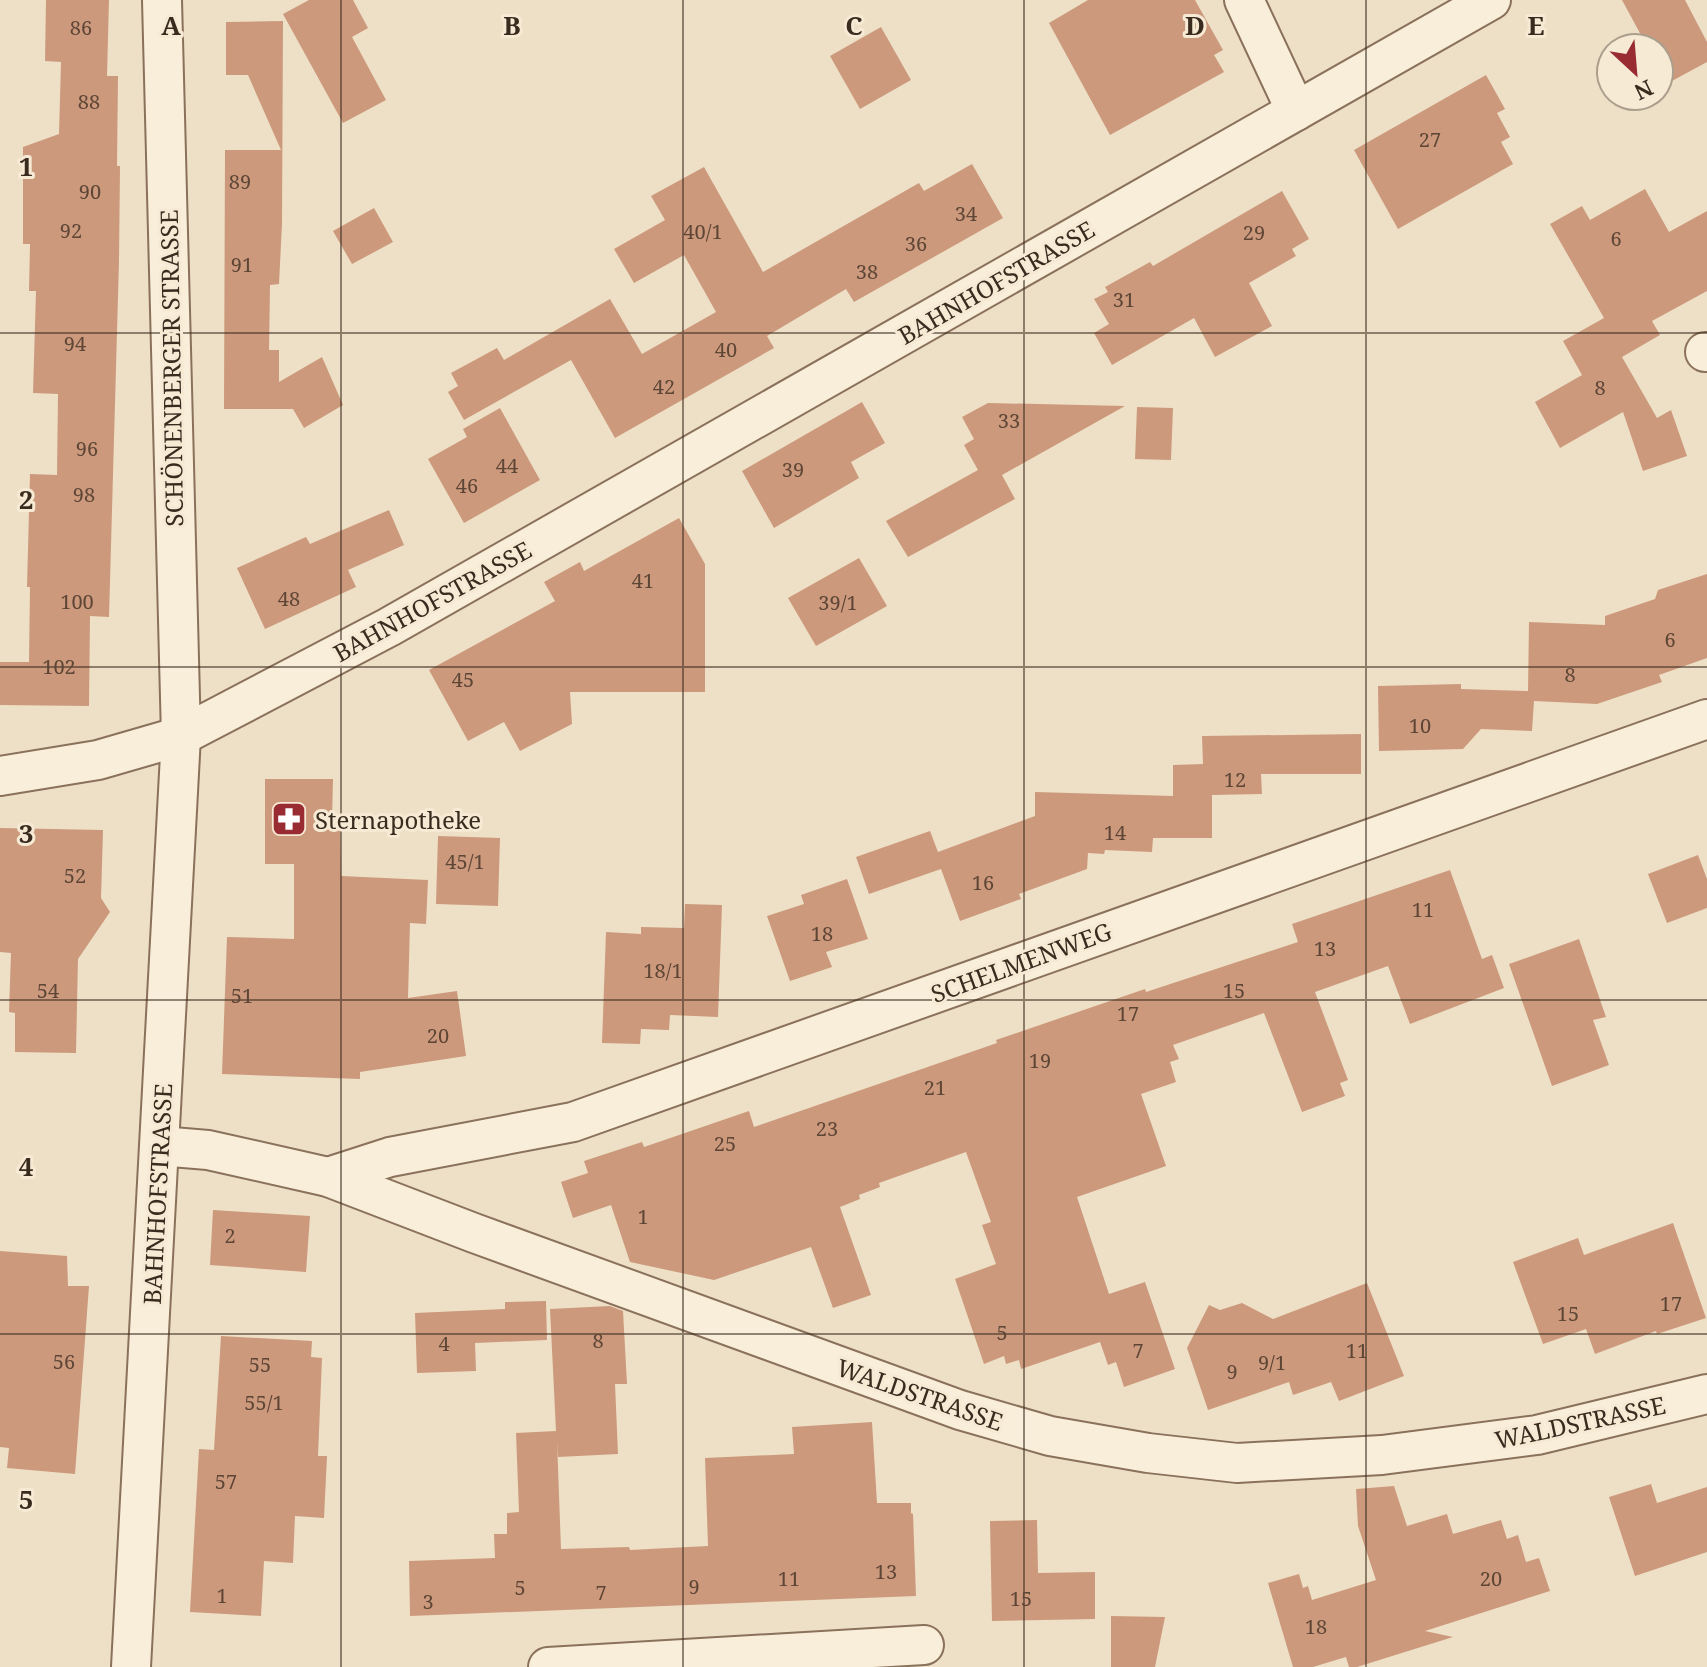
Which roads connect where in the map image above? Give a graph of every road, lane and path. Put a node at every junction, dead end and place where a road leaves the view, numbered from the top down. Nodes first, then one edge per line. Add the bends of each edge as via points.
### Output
1 (162, 0) edge
2 (1244, 0) edge
3 (1491, 0) edge
4 (1296, 111) junction
5 (1707, 719) edge
6 (181, 736) junction
7 (0, 776) edge
8 (160, 1146) junction
9 (328, 1177) junction
10 (1707, 1394) edge
11 (924, 1645) dead end
12 (131, 1667) edge
13 (548, 1667) edge

1 - 6 street, SCHÖNENBERGER STRASSE
2 - 4 street
3 - 4 street, BAHNHOFSTRASSE
4 - 6 street, BAHNHOFSTRASSE via 389,627
5 - 9 street, SCHELMENWEG via 573,1122 390,1157
6 - 7 street via 98,760
6 - 8 street, BAHNHOFSTRASSE
8 - 9 street, WALDSTRASSE via 208,1150
8 - 12 street, BAHNHOFSTRASSE
9 - 10 street, WALDSTRASSE via 960,1410 1050,1436 1148,1453 1237,1463 1382,1455 1537,1435
11 - 13 street

